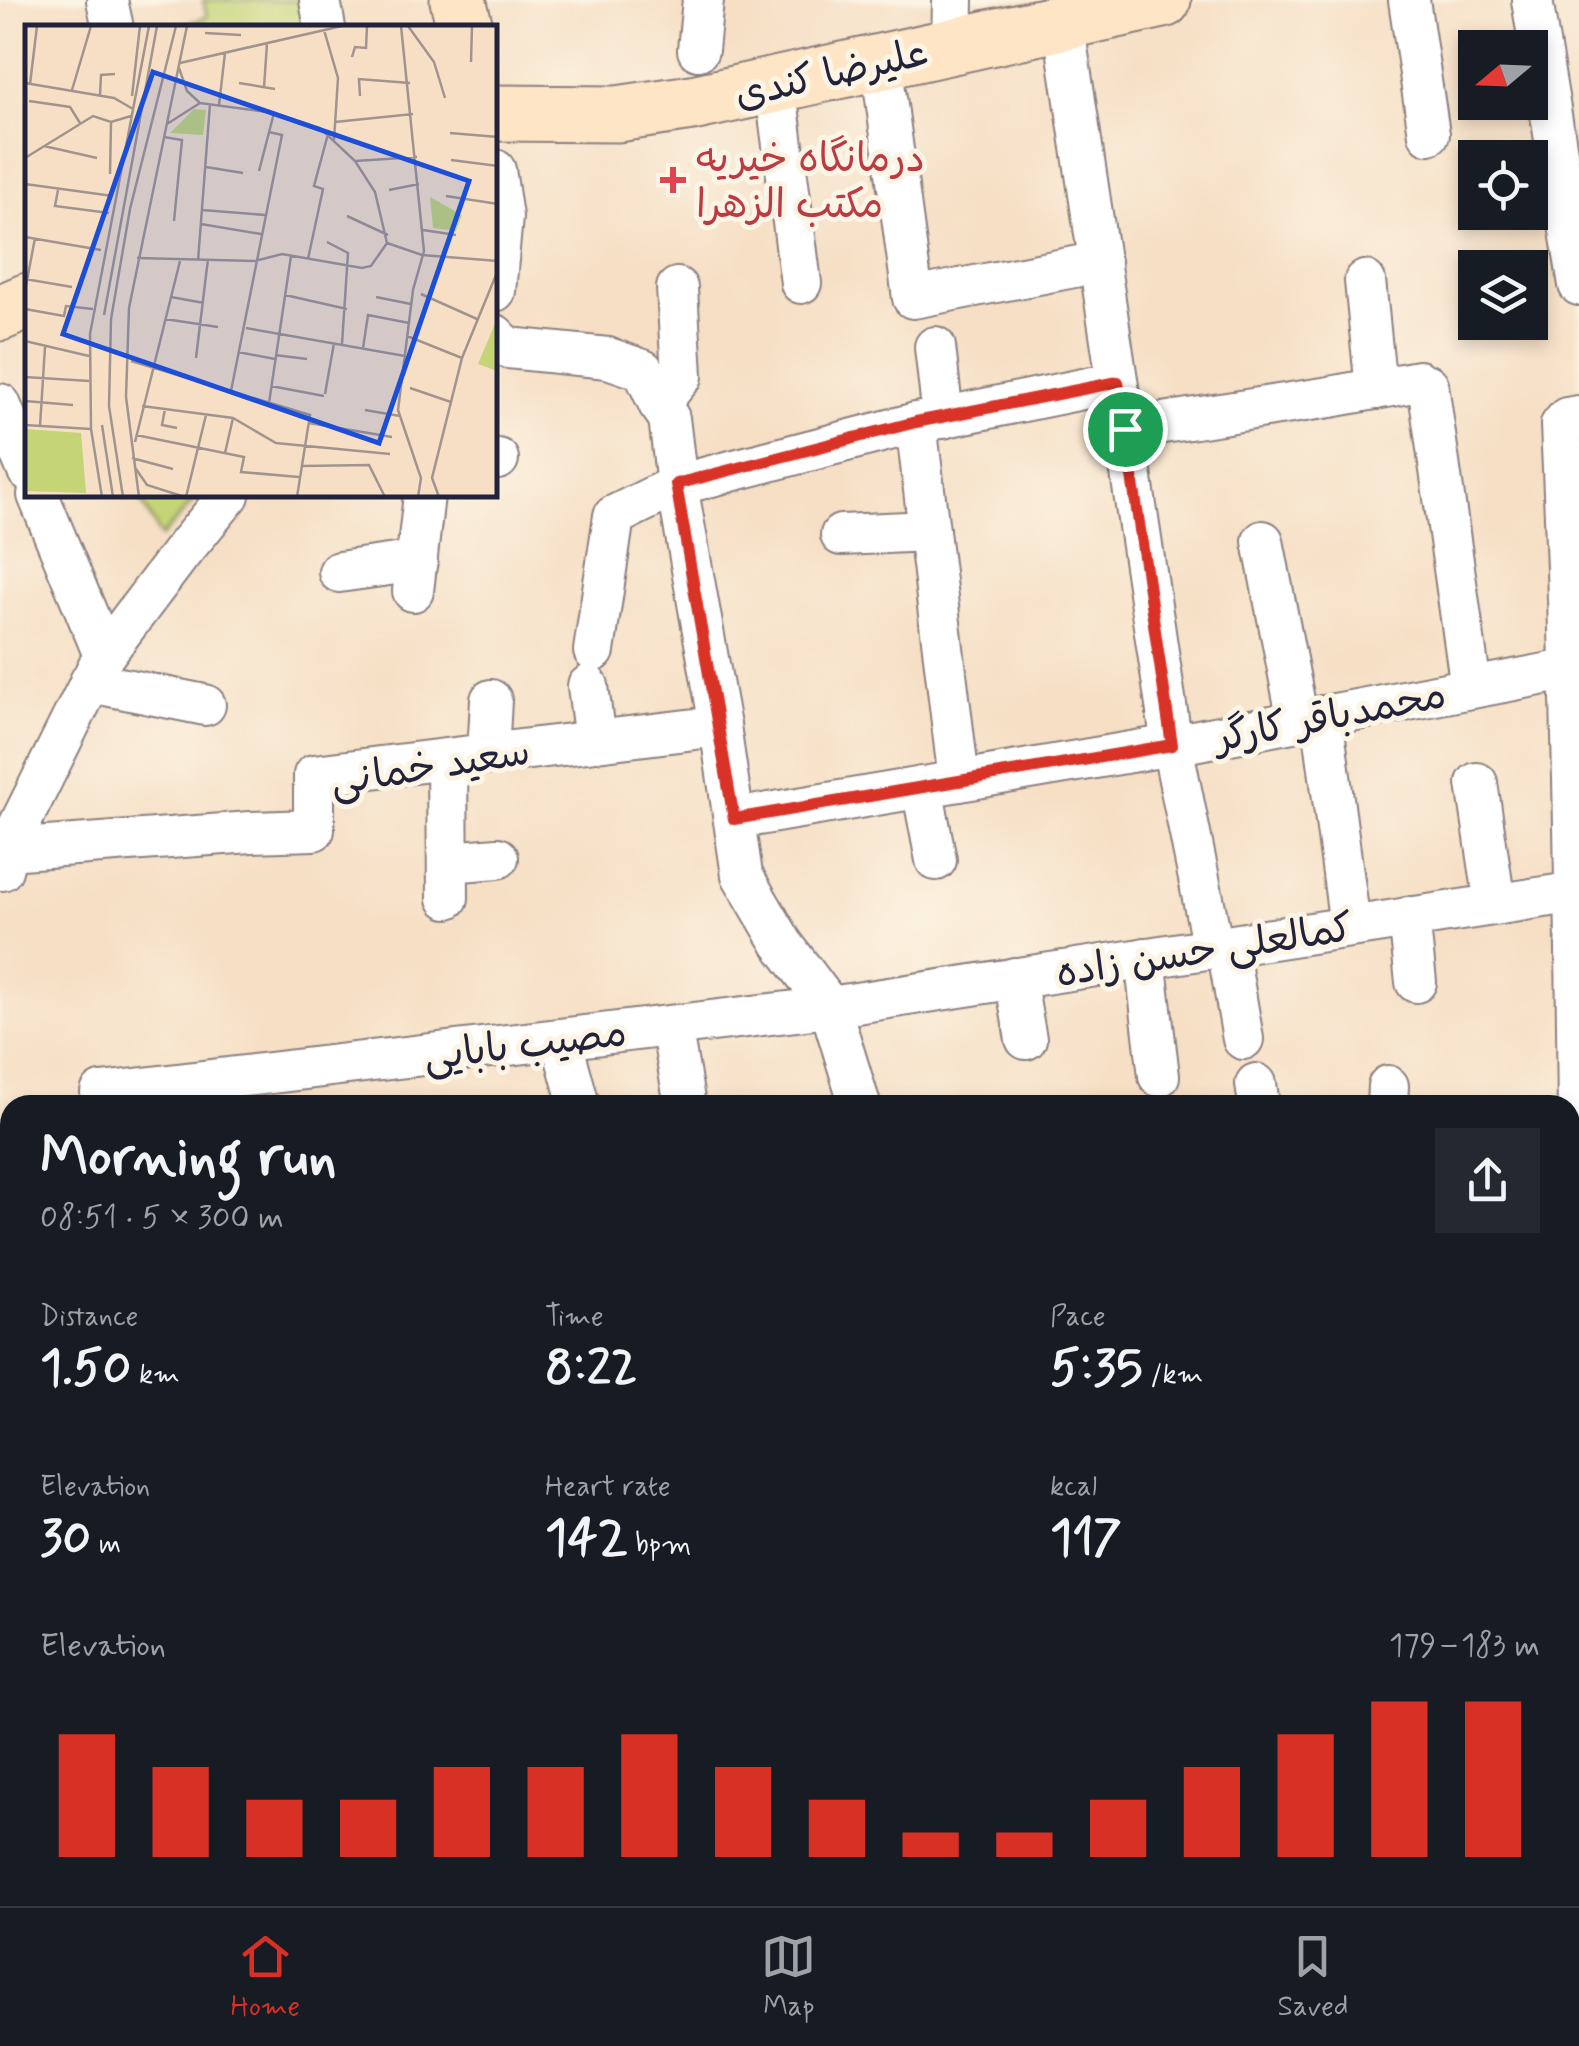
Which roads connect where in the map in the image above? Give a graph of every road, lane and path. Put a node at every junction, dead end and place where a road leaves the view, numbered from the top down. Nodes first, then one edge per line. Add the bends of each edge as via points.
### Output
1 (107, 0) edge
2 (320, 0) edge
3 (458, 0) edge
4 (702, 0) edge
5 (1163, 0) edge
6 (1408, 0) edge
7 (1532, 0) edge
8 (1063, 21) junction
9 (952, 22) edge
10 (111, 25) edge
11 (324, 25) edge
12 (465, 25) edge
13 (698, 50) dead end
14 (880, 61) junction
15 (774, 84) junction
16 (498, 113) edge
17 (1429, 134) dead end
18 (498, 190) edge
19 (498, 259) edge
20 (1100, 262) junction
21 (1365, 281) dead end
22 (801, 283) dead end
23 (1579, 285) edge
24 (677, 288) dead end
25 (25, 302) edge
26 (0, 313) edge
27 (498, 338) edge
28 (935, 347) dead end
29 (1118, 382) junction
30 (1376, 389) junction
31 (0, 404) edge
32 (664, 411) junction
33 (930, 420) junction
34 (1570, 420) edge
35 (1125, 429) junction
36 (25, 464) edge
37 (676, 484) junction
38 (39, 498) edge
39 (227, 498) edge
40 (424, 498) edge
41 (929, 531) junction
42 (841, 535) dead end
43 (1262, 541) dead end
44 (339, 572) dead end
45 (1574, 642) edge
46 (97, 669) junction
47 (1471, 688) junction
48 (491, 700) dead end
49 (205, 704) dead end
50 (1310, 719) junction
51 (720, 726) junction
52 (595, 740) junction
53 (1172, 745) junction
54 (488, 754) junction
55 (446, 759) junction
56 (1477, 783) dead end
57 (941, 784) junction
58 (734, 819) junction
59 (9, 837) edge
60 (498, 858) dead end
61 (936, 860) dead end
62 (1577, 892) edge
63 (1495, 904) junction
64 (1409, 918) junction
65 (1350, 926) junction
66 (1218, 937) junction
67 (1145, 958) junction
68 (1015, 978) junction
69 (1416, 982) dead end
70 (830, 1007) junction
71 (671, 1026) junction
72 (561, 1039) junction
73 (1026, 1039) dead end
74 (1243, 1039) dead end
75 (1159, 1076) dead end
76 (133, 1095) edge
77 (576, 1095) edge
78 (683, 1095) edge
79 (857, 1095) edge
80 (1578, 1095) edge

1 - 10 street
2 - 11 street
3 - 12 main road
4 - 13 street
5 - 8 main road, علیرضا کندی
6 - 17 street
7 - 23 street
8 - 9 main road, علیرضا کندی
8 - 20 street
9 - 14 main road, علیرضا کندی
14 - 15 main road, علیرضا کندی
14 - 20 street via 914,298
15 - 16 main road, علیرضا کندی via 617,114
15 - 22 street
18 - 19 street
20 - 29 street
21 - 30 street
24 - 32 street via 682,376
25 - 26 main road
27 - 32 street via 508,348 608,358 643,370
28 - 33 street
29 - 33 street
29 - 35 street
30 - 35 street
30 - 47 street via 1423,383
31 - 36 street
32 - 37 street
33 - 37 street
33 - 41 street
34 - 45 street
35 - 53 street
37 - 51 street
37 - 52 street via 614,516 591,668
38 - 46 street
39 - 46 street
40 - 44 street via 415,576
41 - 42 street
41 - 57 street
43 - 50 street
45 - 47 street, محمدباقر کارگر
45 - 62 street
46 - 49 street
46 - 59 street
47 - 50 street, محمدباقر کارگر
48 - 54 street
50 - 53 street, محمدباقر کارگر
50 - 65 street
51 - 52 street, سعید خمانی
51 - 58 street
52 - 54 street, سعید خمانی
53 - 57 street, محمدباقر کارگر
53 - 66 street
54 - 55 street, سعید خمانی
55 - 59 street, سعید خمانی via 314,775 314,830
55 - 60 street via 448,880
56 - 63 street
57 - 58 street, محمدباقر کارگر
57 - 61 street
58 - 70 street via 742,875
62 - 63 street, کمالعلی حسن زاده
62 - 80 street
63 - 64 street, کمالعلی حسن زاده
64 - 65 street, کمالعلی حسن زاده
64 - 69 street
65 - 66 street, کمالعلی حسن زاده
66 - 67 street, کمالعلی حسن زاده
66 - 74 street
67 - 68 street, کمالعلی حسن زاده
67 - 75 street
68 - 70 street, کمالعلی حسن زاده
68 - 73 street
70 - 71 street, مصیب بابایی
70 - 79 street
71 - 72 street, مصیب بابایی
71 - 78 street
72 - 76 street, مصیب بابایی
72 - 77 street

